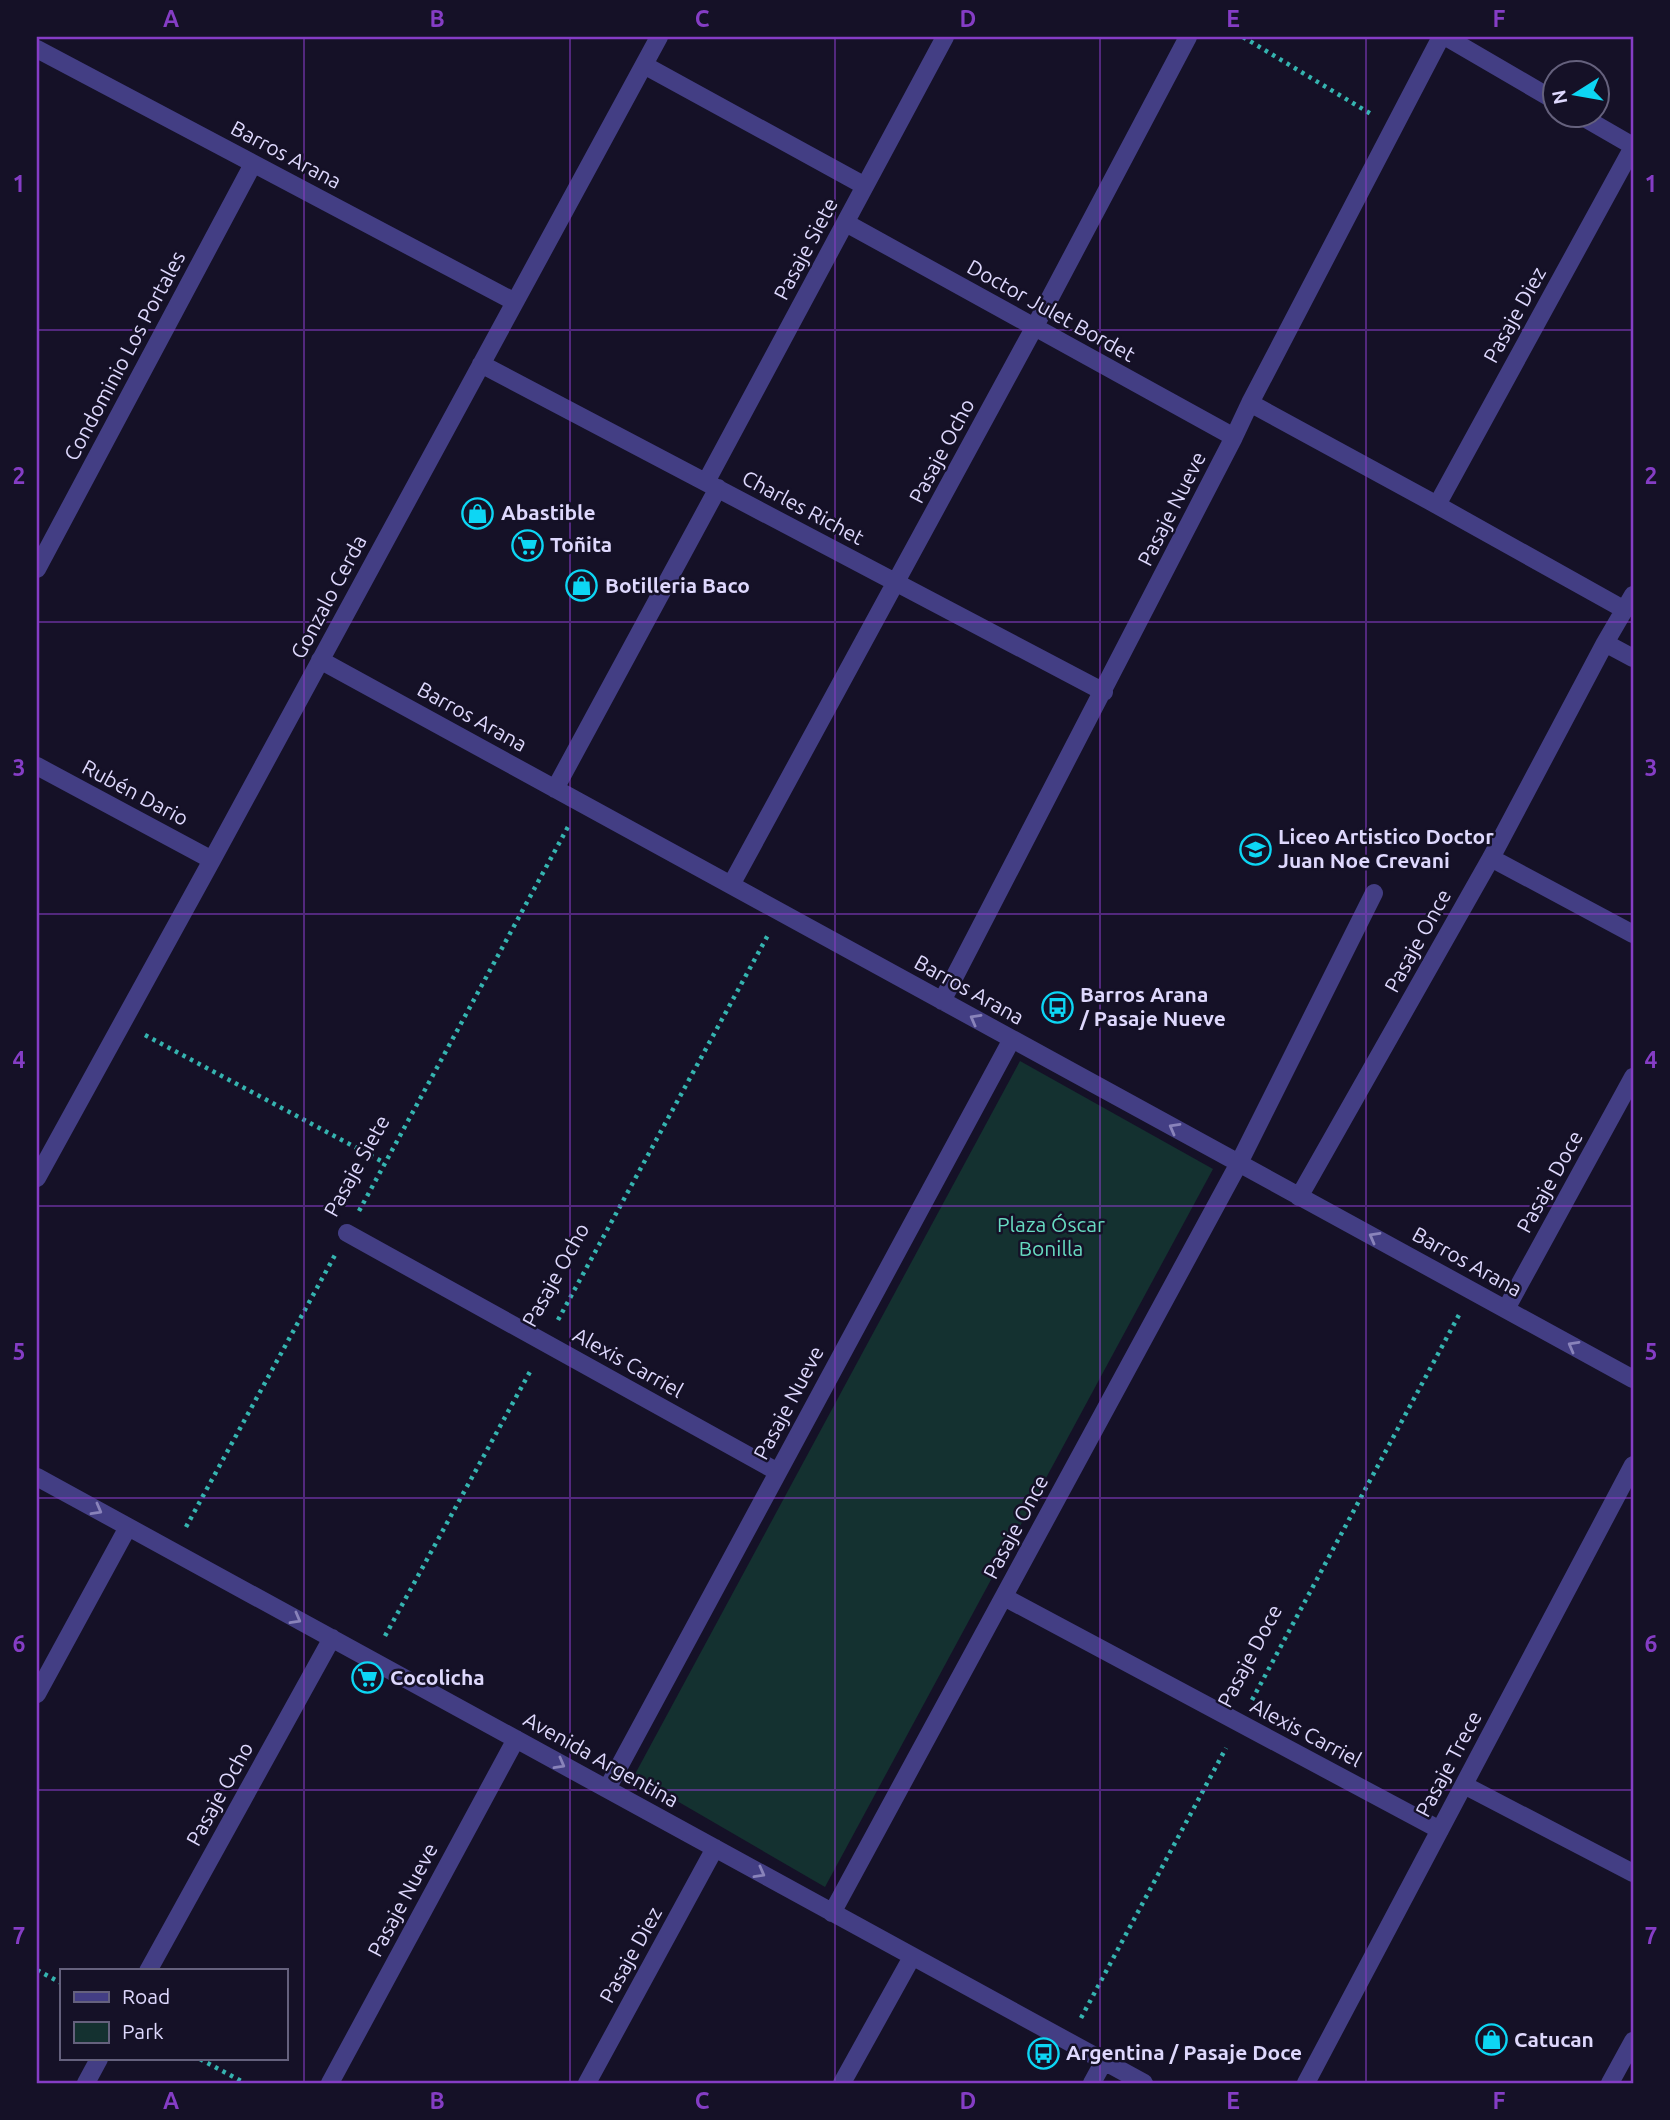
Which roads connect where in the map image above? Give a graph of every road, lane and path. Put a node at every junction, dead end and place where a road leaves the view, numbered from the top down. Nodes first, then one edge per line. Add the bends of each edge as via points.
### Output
1 (659, 37) edge
2 (945, 37) edge
3 (1188, 37) edge
4 (1243, 37) edge
5 (1443, 37) edge
6 (37, 49) edge
7 (644, 65) junction
8 (1540, 92) edge
9 (1394, 128) junction
10 (1605, 130) edge
11 (1633, 146) edge
12 (253, 163) junction
13 (865, 186) junction
14 (845, 223) junction
15 (515, 302) junction
16 (1034, 328) junction
17 (481, 364) junction
18 (1250, 403) junction
19 (1234, 437) junction
20 (712, 485) junction
21 (1437, 505) junction
22 (37, 569) edge
23 (897, 583) junction
24 (1629, 603) edge
25 (1605, 643) junction
26 (1633, 658) edge
27 (320, 660) junction
28 (1104, 692) junction
29 (37, 766) edge
30 (555, 789) junction
31 (581, 803) junction
32 (1490, 858) junction
33 (212, 860) junction
34 (731, 885) junction
35 (1374, 893) dead end
36 (780, 912) junction
37 (1633, 934) edge
38 (942, 1001) junction
39 (122, 1023) junction
40 (1012, 1039) junction
41 (1633, 1077) edge
42 (385, 1163) junction
43 (1238, 1163) junction
44 (37, 1178) edge
45 (1299, 1196) junction
46 (347, 1233) junction
47 (1472, 1291) junction
48 (1506, 1310) junction
49 (545, 1343) junction
50 (1633, 1379) edge
51 (1633, 1465) edge
52 (778, 1472) junction
53 (37, 1477) edge
54 (128, 1527) junction
55 (173, 1552) junction
56 (1004, 1597) junction
57 (332, 1638) junction
58 (372, 1660) junction
59 (37, 1694) edge
60 (1239, 1723) junction
61 (516, 1739) junction
62 (1464, 1784) junction
63 (607, 1789) junction
64 (1440, 1830) junction
65 (715, 1848) junction
66 (1633, 1873) edge
67 (832, 1913) junction
68 (912, 1957) junction
69 (149, 1969) edge
70 (37, 1970) edge
71 (60, 1982) edge
72 (1633, 2041) edge
73 (1068, 2042) junction
74 (98, 2060) edge
75 (202, 2060) edge
76 (1104, 2061) junction
77 (86, 2083) edge
78 (246, 2083) edge
79 (330, 2083) edge
80 (587, 2083) edge
81 (842, 2083) edge
82 (1092, 2083) edge
83 (1143, 2083) edge
84 (1306, 2083) edge
85 (1610, 2083) edge

1 - 7 street, Gonzalo Cerda
2 - 13 street, Pasaje Siete
3 - 16 street, Pasaje Ocho
4 - 9 path
5 - 8 street
5 - 9 street, Pasaje Nueve
6 - 12 street, Barros Arana
7 - 13 street
7 - 15 street, Gonzalo Cerda
9 - 18 street, Pasaje Nueve
10 - 11 street
11 - 21 street, Pasaje Diez
12 - 15 street, Barros Arana
12 - 22 street, Condominio Los Portales
13 - 14 street, Pasaje Siete
14 - 16 street, Doctor Julet Bordet
14 - 20 street, Pasaje Siete
15 - 17 street, Gonzalo Cerda
16 - 19 street, Doctor Julet Bordet
16 - 23 street, Pasaje Ocho
17 - 20 street, Charles Richet
17 - 27 street, Gonzalo Cerda
18 - 19 street, Pasaje Nueve
18 - 21 street
19 - 28 street, Pasaje Nueve
20 - 23 street, Charles Richet
20 - 30 street, Pasaje Siete
21 - 24 street
23 - 28 street, Charles Richet
23 - 34 street, Pasaje Ocho
24 - 25 street, Pasaje Once
25 - 26 street
25 - 32 street, Pasaje Once
27 - 30 street, Barros Arana
27 - 33 street, Gonzalo Cerda
28 - 38 street, Pasaje Nueve
29 - 33 street, Rubén Dario
30 - 31 street, Barros Arana
31 - 34 street, Barros Arana
31 - 42 path, Pasaje Siete
32 - 37 street
32 - 45 street, Pasaje Once
33 - 39 street, Gonzalo Cerda
34 - 36 street, Barros Arana
35 - 43 street, Pasaje Once
36 - 38 street, Barros Arana
36 - 49 path, Pasaje Ocho
40 -> 38 street, Barros Arana
39 - 42 path
39 - 44 street, Gonzalo Cerda
43 -> 40 street, Barros Arana
40 - 52 street, Pasaje Nueve
41 - 48 street, Pasaje Doce
42 - 46 path, Pasaje Siete
43 - 45 street, Barros Arana
43 - 56 street, Pasaje Once
47 -> 45 street, Barros Arana
46 - 49 street, Alexis Carriel
46 - 55 path, Pasaje Siete
47 - 48 street, Barros Arana
47 - 60 path, Pasaje Doce
50 -> 48 street, Barros Arana
49 - 52 street, Alexis Carriel
49 - 58 path, Pasaje Ocho
51 - 62 street, Pasaje Trece
52 - 63 street, Pasaje Nueve
53 -> 54 street, Avenida Argentina
54 - 55 street, Avenida Argentina
54 - 59 street
55 -> 57 street, Avenida Argentina
56 - 60 street, Alexis Carriel
56 - 67 street, Pasaje Once
57 - 58 street, Avenida Argentina
57 - 69 street, Pasaje Ocho
58 - 61 street, Avenida Argentina
60 - 64 street, Alexis Carriel
60 - 73 path, Pasaje Doce
61 -> 63 street, Avenida Argentina
61 - 79 street, Pasaje Nueve
62 - 64 street, Pasaje Trece
62 - 66 street
63 - 65 street, Avenida Argentina
64 - 84 street, Pasaje Trece
65 -> 67 street, Avenida Argentina
65 - 80 street, Pasaje Diez
67 - 68 street, Avenida Argentina
68 - 73 street, Avenida Argentina
68 - 81 street
70 - 71 path
72 - 85 street
73 - 76 street, Avenida Argentina
74 - 77 street
75 - 78 path
76 - 82 street
76 - 83 street, Avenida Argentina

